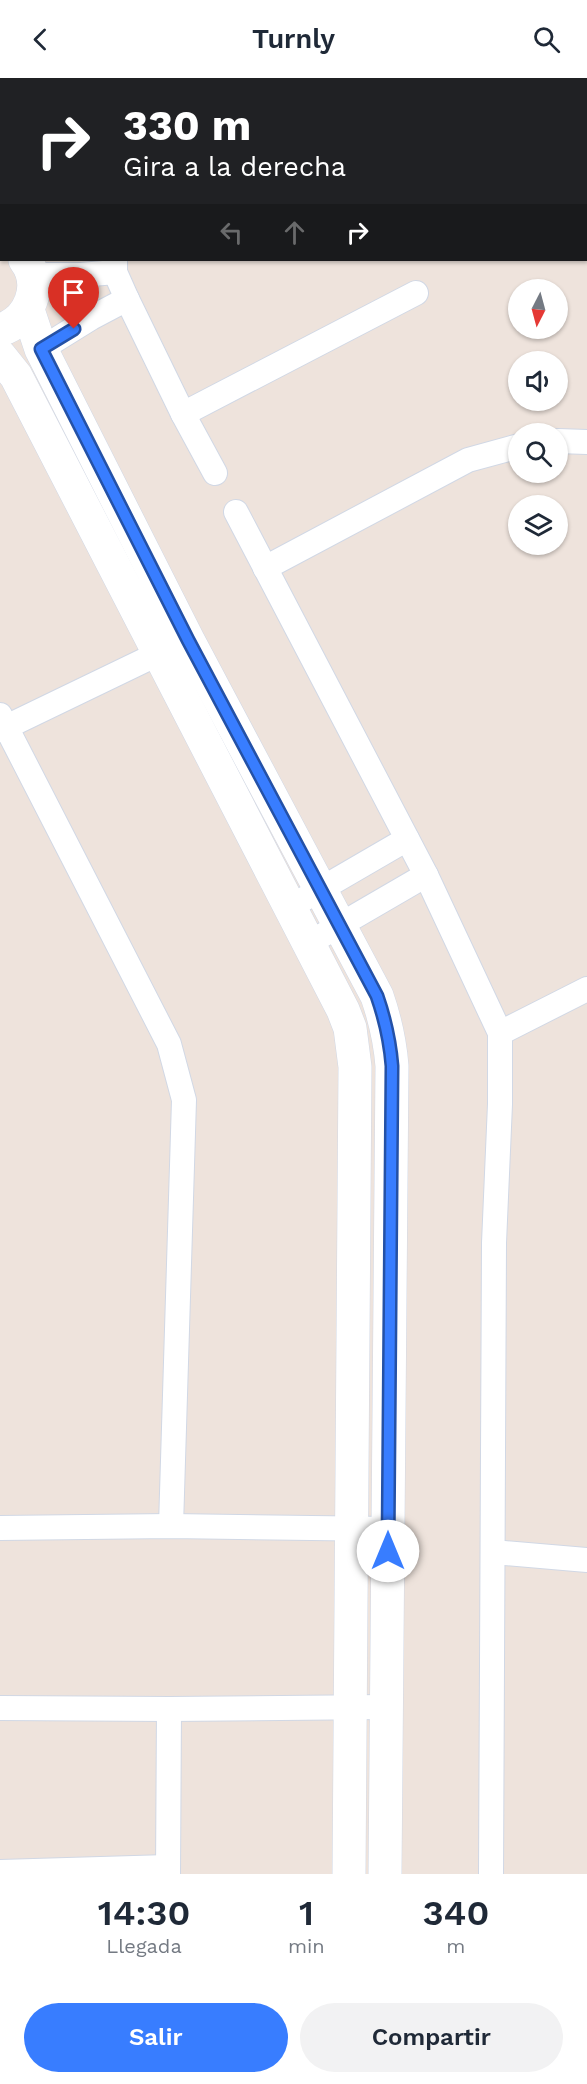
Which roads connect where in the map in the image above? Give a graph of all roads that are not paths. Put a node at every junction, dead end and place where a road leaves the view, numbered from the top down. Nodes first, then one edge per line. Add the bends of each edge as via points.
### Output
1 (115, 266) edge
2 (29, 267) edge
3 (416, 293) dead end
4 (127, 299) junction
5 (28, 310) junction
6 (0, 330) edge
7 (41, 349) junction
8 (0, 356) edge
9 (183, 414) junction
10 (568, 441) edge
11 (587, 442) edge
12 (508, 449) edge
13 (215, 472) dead end
14 (236, 512) dead end
15 (265, 568) junction
16 (174, 646) junction
17 (2, 724) edge
18 (407, 839) junction
19 (426, 875) junction
20 (321, 889) junction
21 (290, 907) junction
22 (339, 925) junction
23 (309, 943) junction
24 (587, 988) edge
25 (500, 1033) junction
26 (171, 1526) junction
27 (0, 1528) edge
28 (351, 1528) junction
29 (388, 1528) junction
30 (493, 1552) junction
31 (587, 1560) edge
32 (350, 1707) junction
33 (387, 1707) junction
34 (0, 1708) edge
35 (169, 1709) junction
36 (168, 1871) edge
37 (0, 1872) edge
38 (349, 1874) edge
39 (385, 1874) edge
40 (491, 1874) edge

1 - 2 street via 81,275
1 - 4 street
2 - 5 street via 34,287
3 - 9 street
4 - 7 street
4 - 9 street
5 - 6 street
5 - 7 street
7 - 16 street
8 - 16 street via 16,376
9 - 13 street
10 - 11 street
12 - 15 street via 468,460
14 - 15 street
15 - 18 street
16 - 17 street
16 - 20 street
16 - 21 street
17 - 26 street via 169,1044 184,1100
18 - 19 street
18 - 20 street
19 - 22 street
19 - 25 street
20 - 21 street
20 - 22 street
21 - 23 street
22 - 23 street
22 - 29 street via 377,996 390,1042 392,1066
23 - 28 street via 344,1010 355,1067
24 - 25 street
25 - 30 street via 494,1243
26 - 27 street
26 - 28 street
28 - 29 street
28 - 32 street
29 - 33 street
30 - 31 street
30 - 40 street
32 - 33 street
32 - 35 street
32 - 38 street
33 - 39 street
34 - 35 street
35 - 36 street
36 - 37 street

